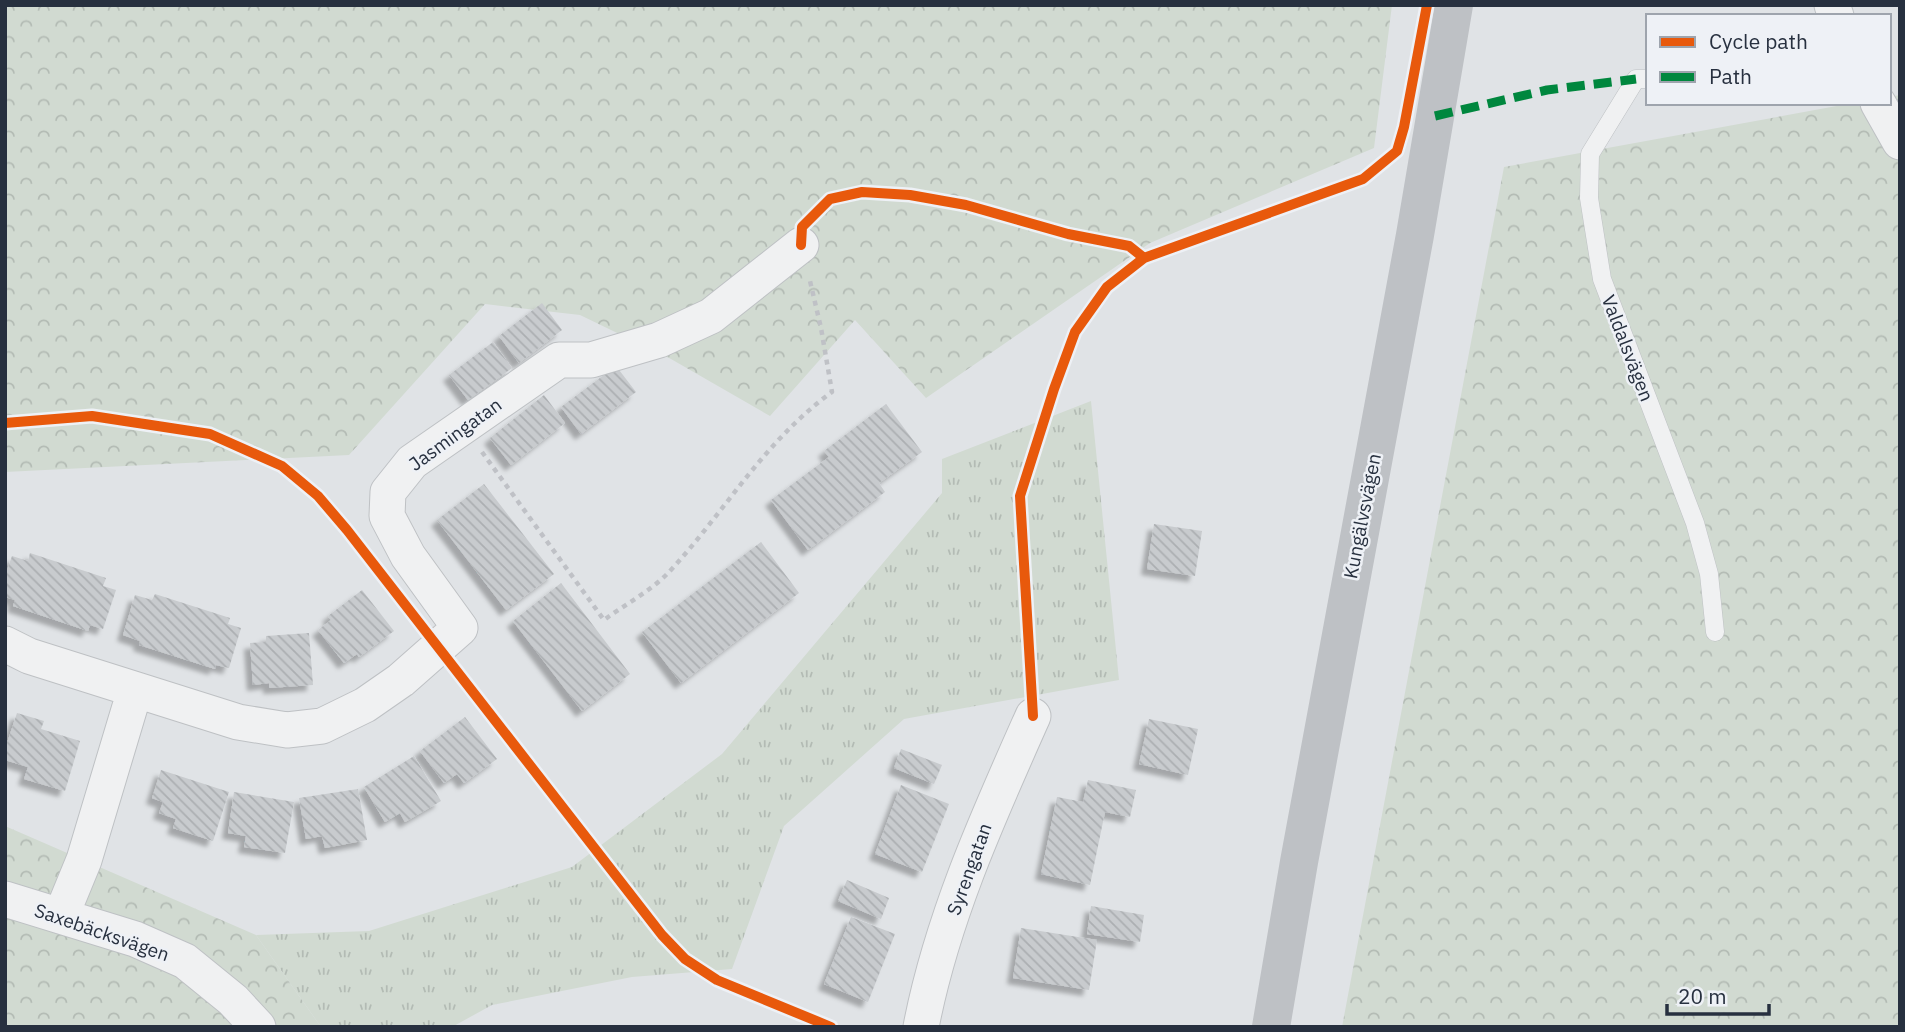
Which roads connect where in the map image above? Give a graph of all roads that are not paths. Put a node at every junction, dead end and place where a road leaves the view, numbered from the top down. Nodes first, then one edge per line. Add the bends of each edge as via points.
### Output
1 (1454, 5) edge
2 (1646, 79) edge
3 (1879, 105) edge
4 (1900, 142) edge
5 (801, 245) road end
6 (1715, 632) dead end
7 (5, 644) edge
8 (135, 690) junction
9 (1033, 716) dead end
10 (5, 899) edge
11 (61, 916) junction
12 (258, 1027) edge
13 (921, 1027) edge
14 (1271, 1027) edge

1 - 14 main road, Kungälvsvägen
2 - 6 lane, Valdalsvägen via 1636,79 1590,153 1589,198 1602,279 1695,523 1709,574
3 - 4 street
5 - 8 street, Jasmingatan via 711,316 659,340 591,360 559,360 412,462 388,492 387,516 408,556 460,628 365,705 322,726 287,730 238,722
7 - 8 street, Jasmingatan
8 - 11 street via 84,860
9 - 13 street, Syrengatan via 975,845
10 - 11 street, Saxebäcksvägen
11 - 12 street, Saxebäcksvägen via 135,939 185,961

